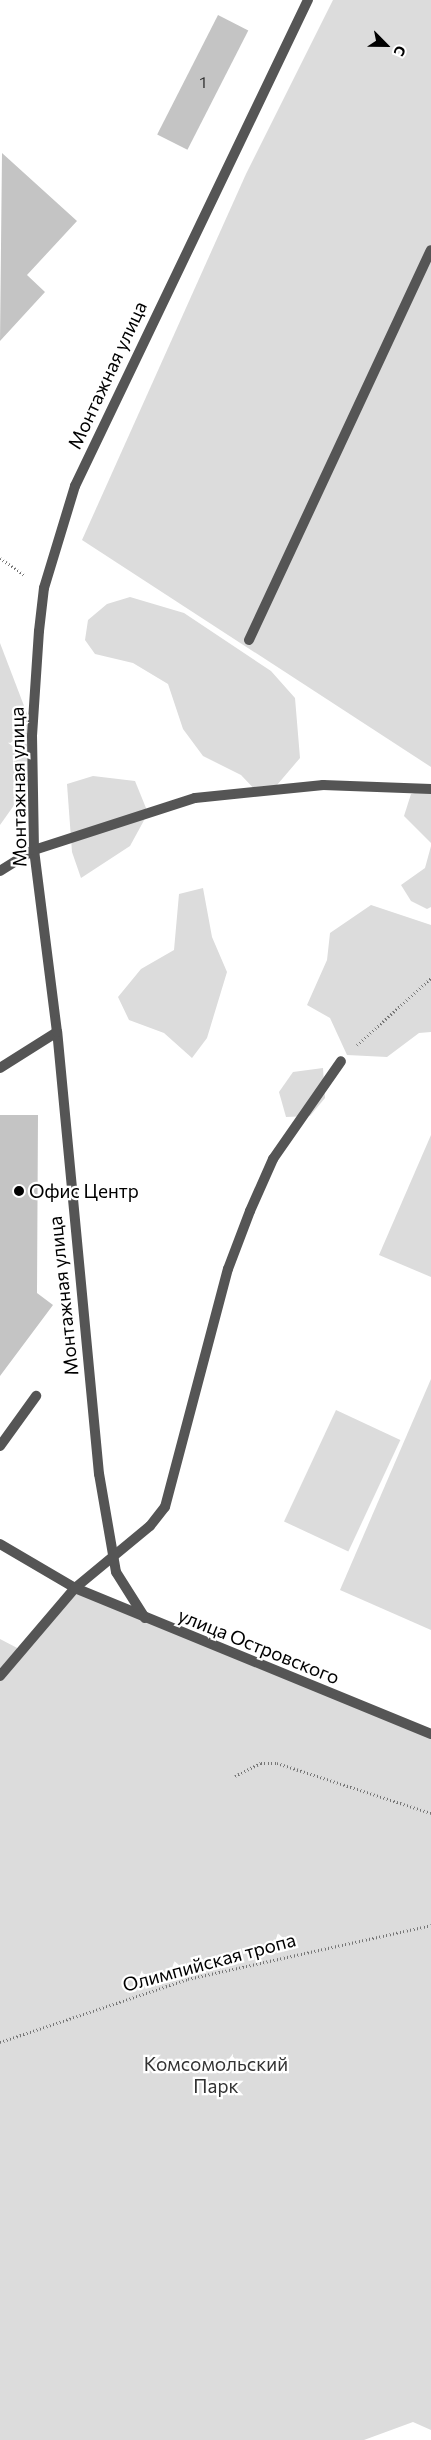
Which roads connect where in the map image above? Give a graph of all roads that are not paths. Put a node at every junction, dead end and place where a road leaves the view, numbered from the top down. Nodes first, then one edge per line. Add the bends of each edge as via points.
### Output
1 (308, 0) edge
2 (431, 250) edge
3 (249, 640) dead end
4 (431, 789) edge
5 (34, 850) junction
6 (0, 871) edge
7 (57, 1032) junction
8 (341, 1061) road end
9 (0, 1068) edge
10 (36, 1396) dead end
11 (0, 1446) edge
12 (0, 1544) edge
13 (113, 1557) junction
14 (75, 1588) junction
15 (145, 1618) junction
16 (0, 1676) edge
17 (431, 1734) edge

1 - 5 street, Монтажная улица via 75,486 44,588 32,736
2 - 3 street
4 - 5 street via 323,785 195,798
5 - 6 street
5 - 7 street, Монтажная улица
7 - 9 street
7 - 13 street, Монтажная улица via 98,1465
8 - 13 street via 273,1159 250,1211 228,1269 165,1507 150,1526
10 - 11 street
12 - 14 street, улица Островского
13 - 14 street
13 - 15 street, Монтажная улица via 116,1572
14 - 15 street, улица Островского
14 - 16 street
15 - 17 street, улица Островского

